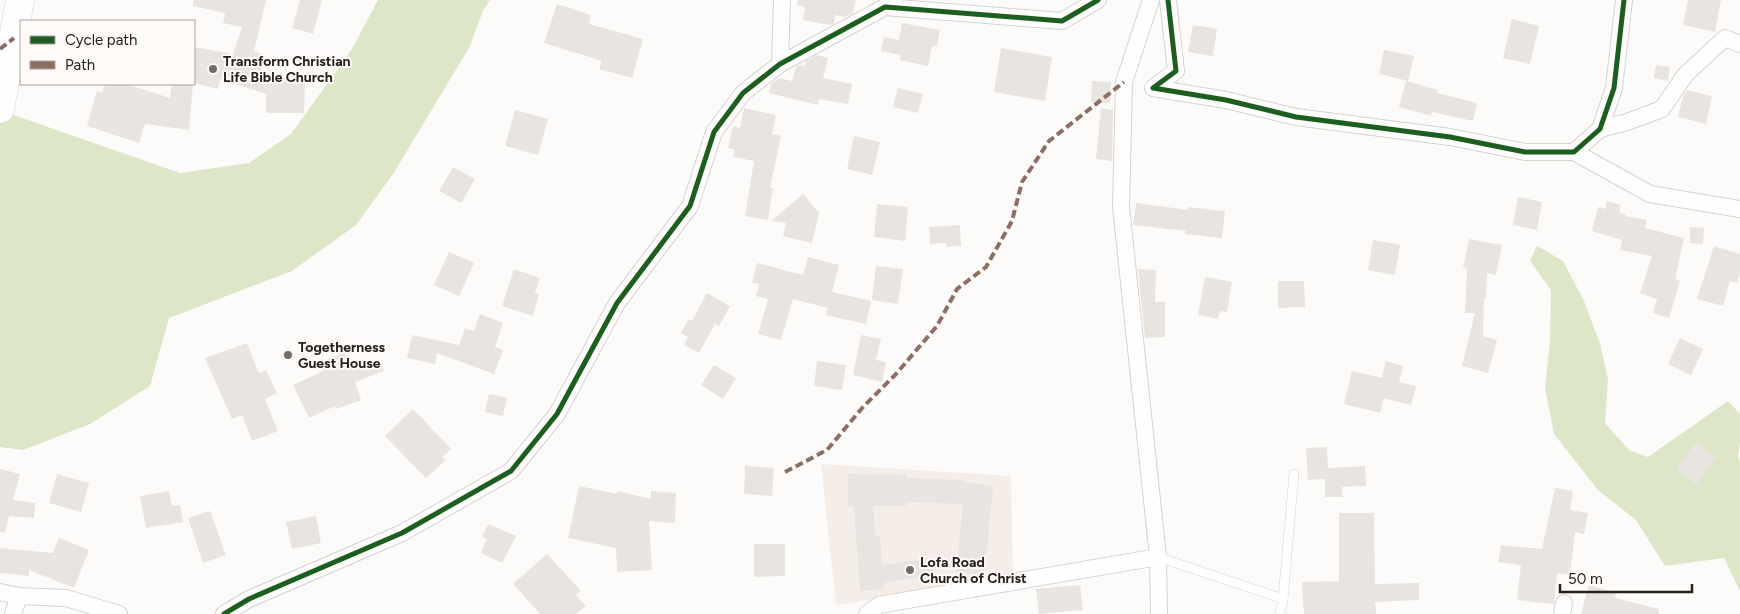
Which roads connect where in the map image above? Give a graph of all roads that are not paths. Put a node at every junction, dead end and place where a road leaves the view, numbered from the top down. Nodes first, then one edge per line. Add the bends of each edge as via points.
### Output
1 (20, 0) edge
2 (782, 0) edge
3 (1098, 0) edge
4 (1151, 0) edge
5 (1168, 0) edge
6 (1624, 0) edge
7 (1740, 44) edge
8 (780, 64) junction
9 (0, 109) edge
10 (1600, 129) junction
11 (1574, 152) junction
12 (1740, 209) edge
13 (1294, 474) dead end
14 (1158, 557) junction
15 (0, 592) edge
16 (19, 596) junction
17 (1282, 599) junction
18 (13, 614) edge
19 (119, 614) edge
20 (224, 614) edge
21 (868, 614) edge
22 (1160, 614) edge
23 (1280, 614) edge

1 - 9 highway
2 - 8 street
3 - 8 street via 1062,21 885,7
4 - 14 street via 1124,82 1121,207
5 - 11 street via 1176,71 1153,88 1226,100 1296,117 1450,137 1525,152
6 - 10 street via 1614,88
7 - 10 street via 1725,38 1685,75 1662,109
8 - 20 street via 743,93 714,132 690,206 617,303 557,414 511,471 402,533
10 - 11 street
11 - 12 street via 1650,194
13 - 17 lane
14 - 17 lane
14 - 21 street via 879,605
14 - 22 street
15 - 16 street
16 - 18 street
16 - 19 street via 66,598
17 - 23 lane

